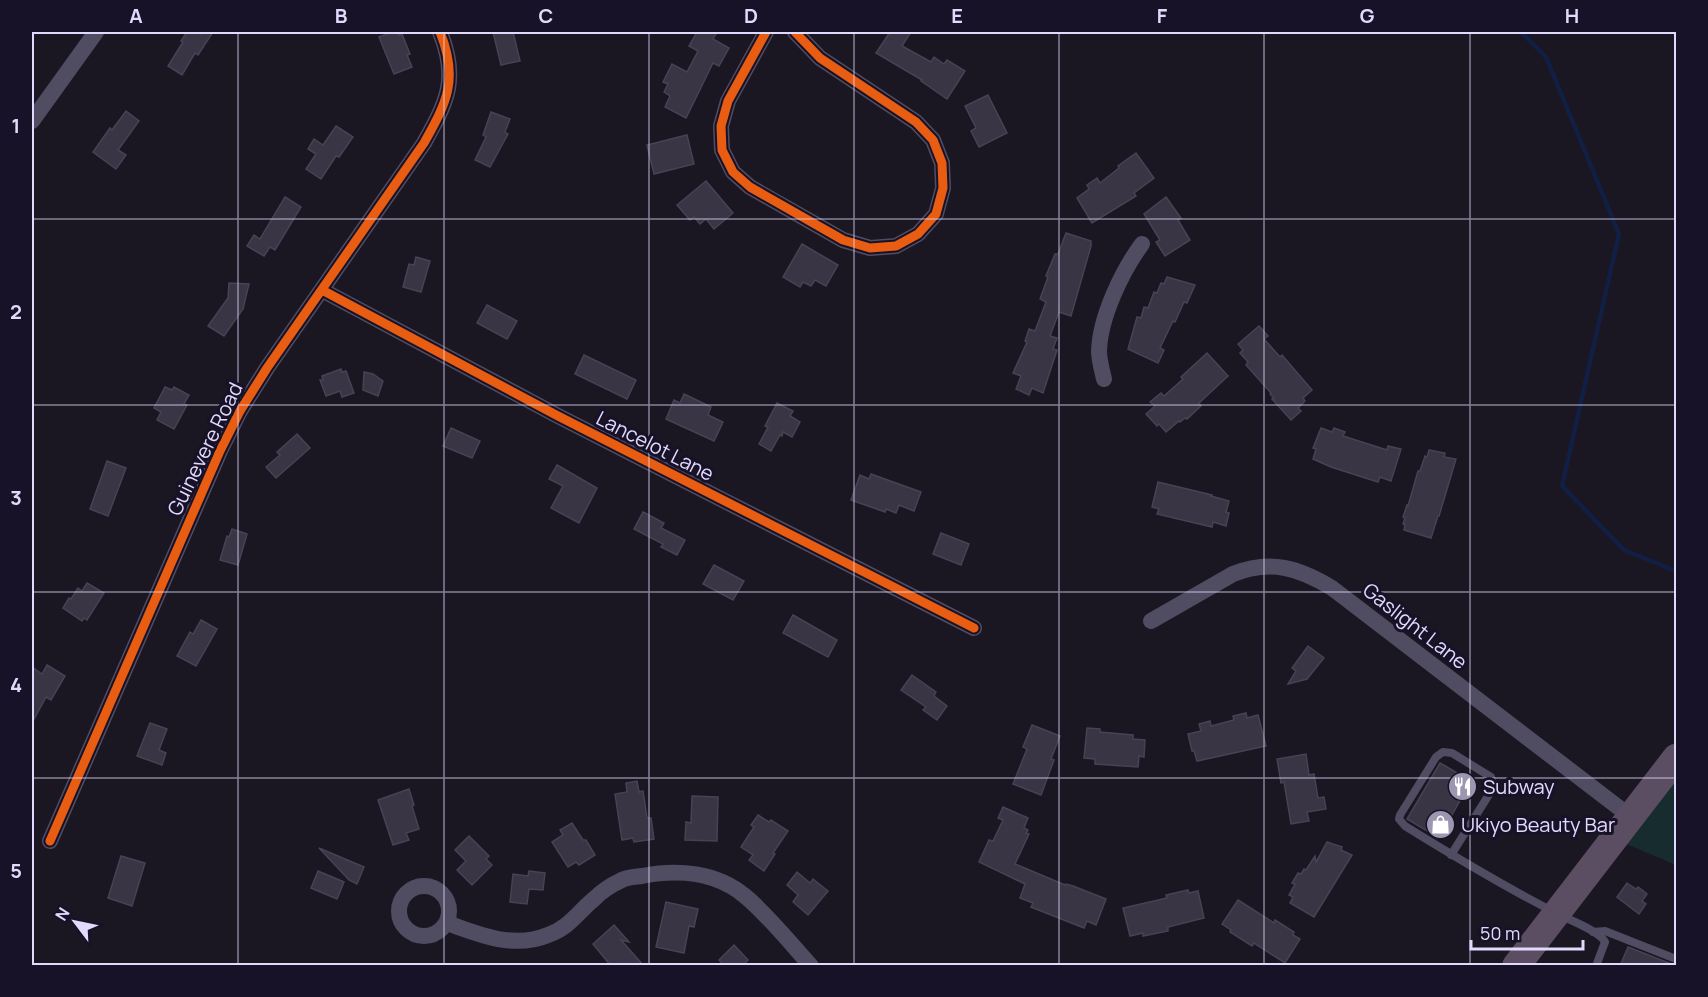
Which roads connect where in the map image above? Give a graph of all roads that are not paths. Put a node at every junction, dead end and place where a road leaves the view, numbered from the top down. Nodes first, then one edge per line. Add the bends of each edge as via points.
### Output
1 (96, 32) edge
2 (441, 32) edge
3 (766, 32) edge
4 (795, 32) edge
5 (32, 121) edge
6 (1142, 244) dead end
7 (322, 290) junction
8 (1104, 379) dead end
9 (1151, 621) dead end
10 (974, 628) dead end
11 (1677, 758) edge
12 (1631, 816) junction
13 (50, 841) dead end
14 (1451, 855) junction
15 (1556, 914) junction
16 (447, 923) dead end
17 (1593, 932) junction
18 (1677, 959) edge
19 (811, 966) edge
20 (1516, 966) edge
21 (1596, 966) edge

1 - 5 street
2 - 7 street, Guinevere Road via 450,76 440,114
3 - 4 street via 728,101 721,126 722,150 733,172 750,188 843,240 870,248 896,246 918,234 936,214 943,180 942,163 933,140 916,122 820,58
6 - 8 street via 1107,312 1099,353
7 - 10 street, Lancelot Lane via 558,416
7 - 13 street, Guinevere Road via 233,424
9 - 12 street, Gaslight Lane via 1244,569 1268,567 1306,573 1332,588
11 - 12 highway
12 - 15 highway
14 - 14 lane via 1399,819 1436,757 1443,752 1452,753 1491,777 1493,784
14 - 15 lane
15 - 17 lane
15 - 20 highway
16 - 19 street via 510,942 529,940 568,925 594,898 622,879 658,872 692,873 722,881 745,896
17 - 18 lane via 1605,931
17 - 21 lane via 1605,942

